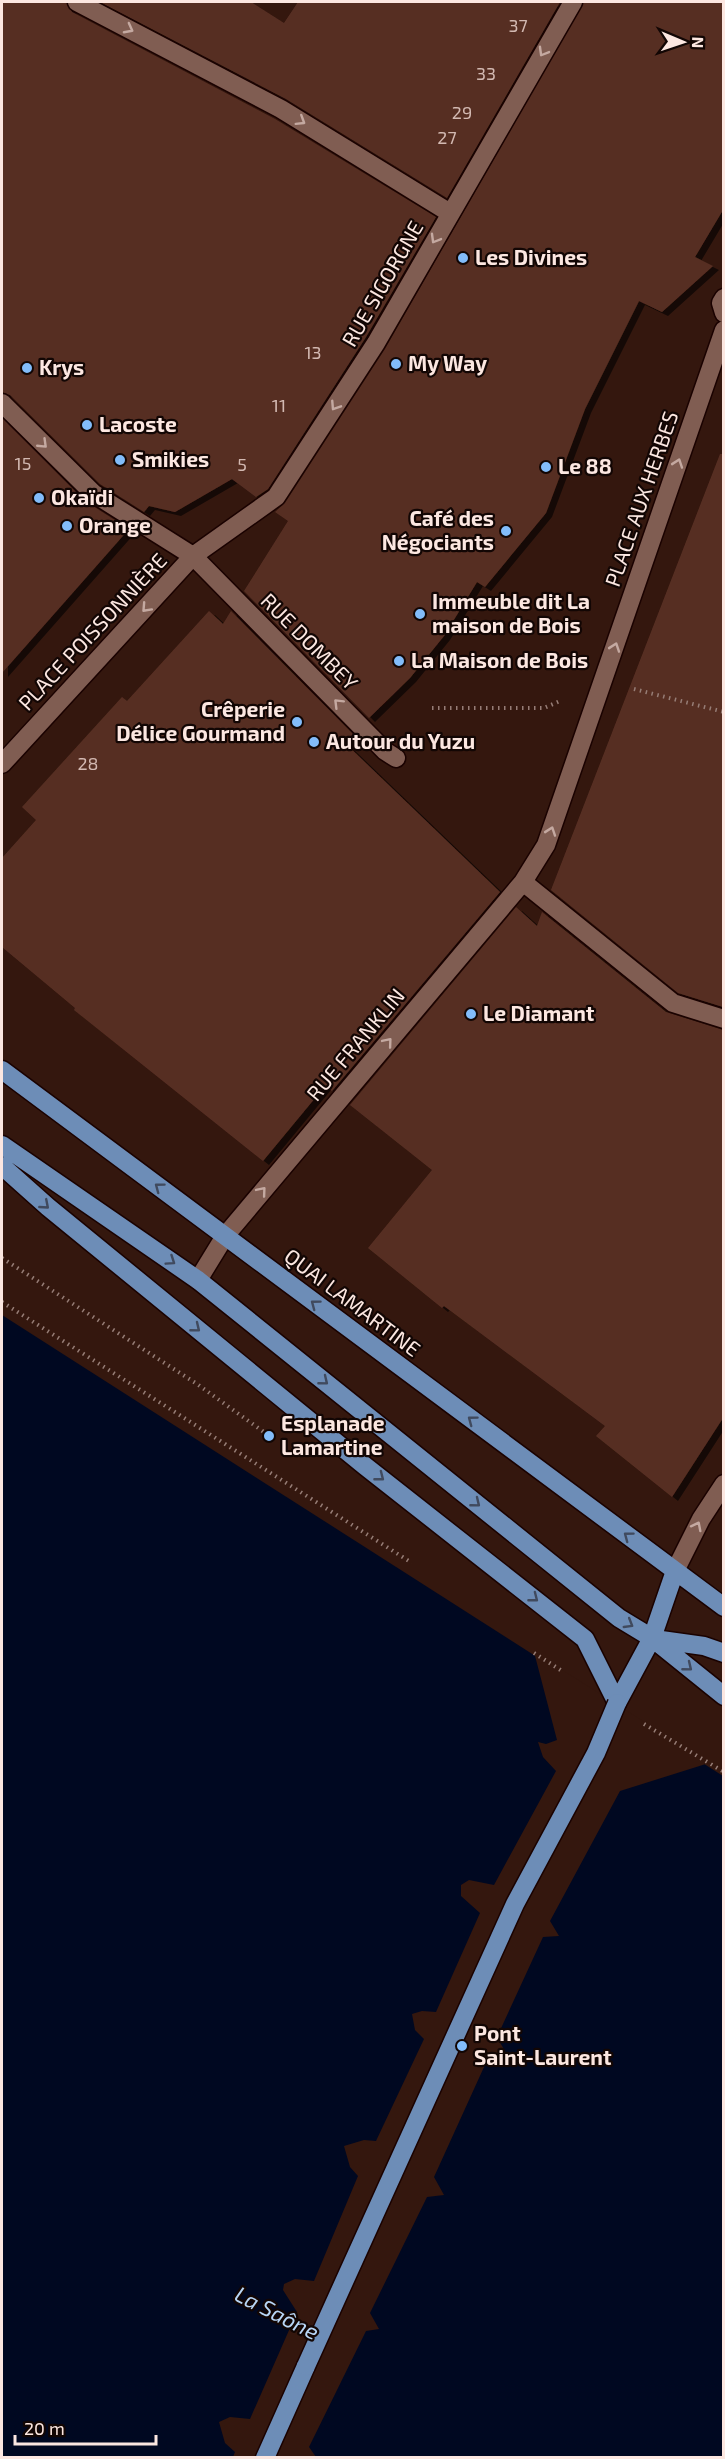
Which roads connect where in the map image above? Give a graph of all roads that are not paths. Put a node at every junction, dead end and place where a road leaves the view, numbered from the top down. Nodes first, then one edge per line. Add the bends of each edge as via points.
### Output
1 (77, 2) edge
2 (568, 3) edge
3 (450, 213) junction
4 (723, 298) edge
5 (723, 314) edge
6 (723, 330) edge
7 (2, 403) edge
8 (189, 560) junction
9 (396, 758) dead end
10 (2, 764) edge
11 (523, 882) junction
12 (723, 1019) edge
13 (2, 1070) edge
14 (2, 1145) edge
15 (2, 1166) edge
16 (225, 1236) junction
17 (198, 1280) junction
18 (723, 1484) edge
19 (675, 1571) junction
20 (723, 1607) edge
21 (652, 1638) junction
22 (723, 1653) edge
23 (723, 1696) edge
24 (617, 1703) junction
25 (265, 2457) edge

1 -> 3 street via 281,109
2 -> 3 street, RUE SIGORGNE
3 -> 8 street, RUE SIGORGNE via 376,344 276,497
4 - 5 street
11 -> 6 street, PLACE AUX HERBES via 546,845
7 -> 8 street, RUE DOMBEY via 93,492
9 -> 8 street, RUE DOMBEY
8 -> 10 street, PLACE POISSONNIÈRE
11 - 12 street via 673,1003
16 -> 11 street, RUE FRANKLIN
16 -> 13 main road, QUAI LAMARTINE
14 -> 17 main road
15 -> 24 main road via 365,1466 585,1639
16 - 17 street, RUE FRANKLIN
19 -> 16 main road, QUAI LAMARTINE
17 -> 21 main road via 619,1618
19 -> 18 street
19 - 20 main road, QUAI LAMARTINE
19 - 21 main road
21 - 22 main road
21 -> 23 main road
21 - 24 main road
24 - 25 main road, bridge via 596,1753 515,1904

